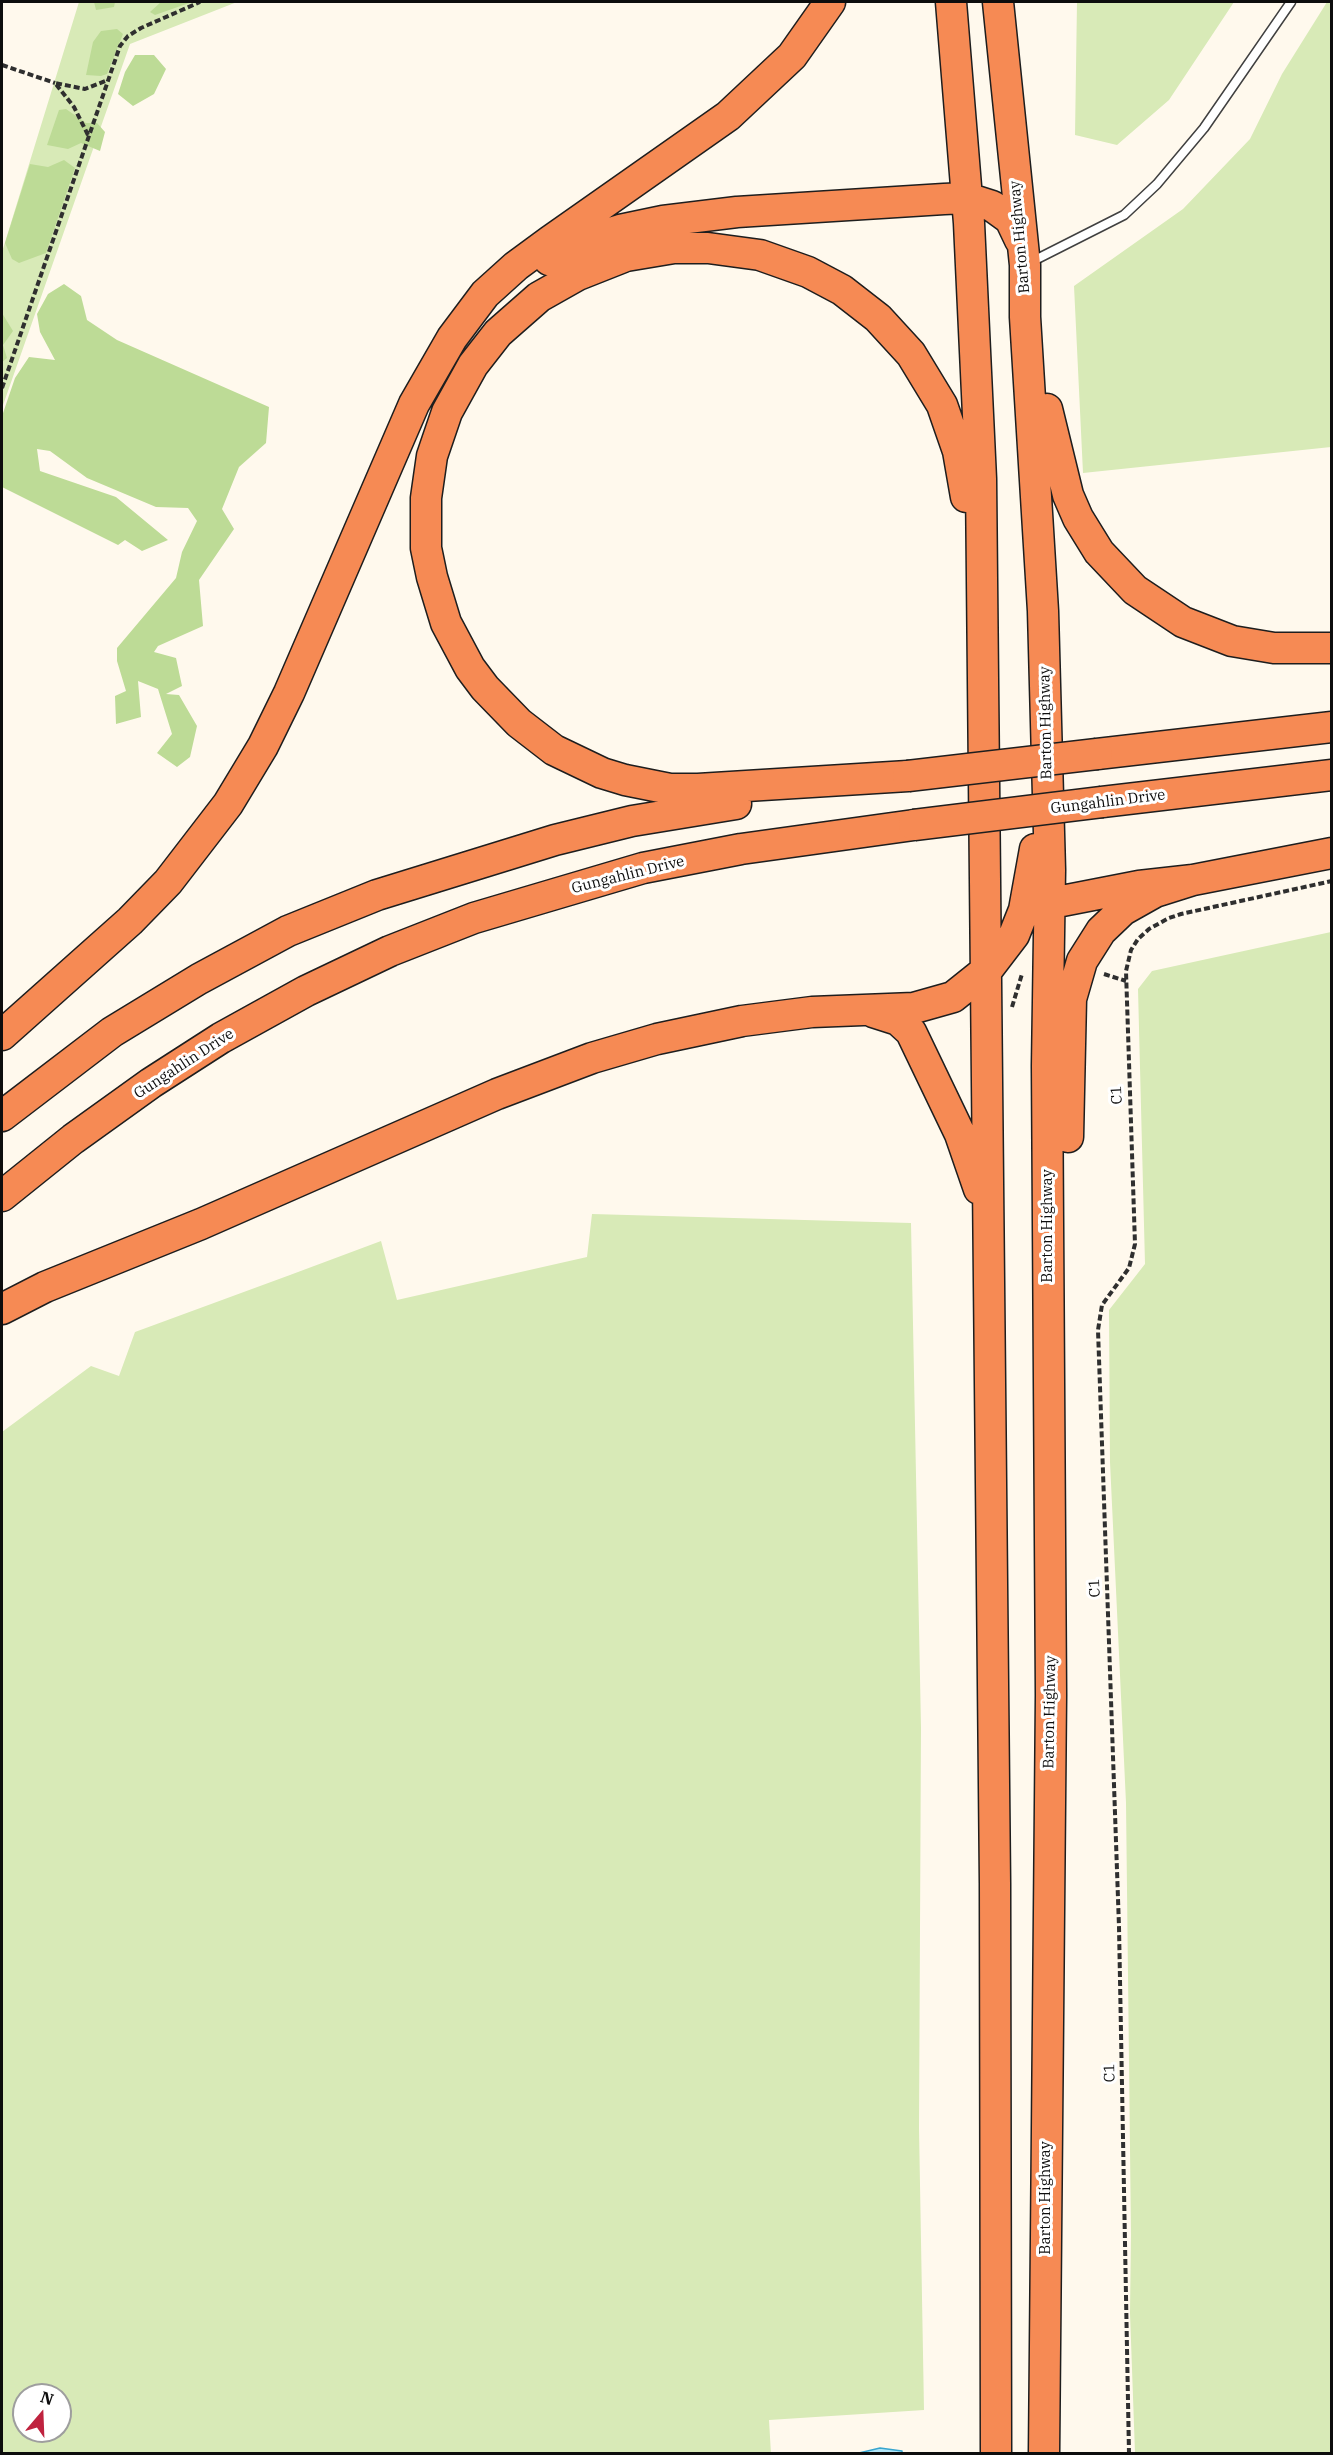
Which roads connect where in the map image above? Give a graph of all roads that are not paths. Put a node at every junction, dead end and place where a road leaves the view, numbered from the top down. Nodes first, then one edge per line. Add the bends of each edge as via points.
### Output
1 (830, 2) edge
2 (951, 2) edge
3 (998, 2) edge
4 (1291, 2) edge
5 (967, 198) junction
6 (1023, 257) junction
7 (1027, 330) junction
8 (456, 331) junction
9 (1332, 648) edge
10 (1332, 727) edge
11 (985, 735) junction
12 (1332, 775) edge
13 (908, 776) junction
14 (986, 852) junction
15 (1332, 853) edge
16 (1193, 880) junction
17 (1038, 900) junction
18 (988, 969) junction
19 (851, 1010) junction
20 (2, 1035) edge
21 (2, 1116) edge
22 (2, 1196) edge
23 (988, 1217) junction
24 (2, 1309) edge
25 (1051, 1695) junction
26 (996, 2454) edge
27 (1044, 2454) edge

1 - 8 highway via 792,56 728,116 516,266 484,294
2 - 5 highway
3 - 6 highway, Barton Highway
4 - 6 lane via 1204,128 1157,184 1124,215
5 - 6 highway via 992,206 1010,219
5 - 8 highway via 737,212 620,230 552,258 522,277
5 - 11 highway via 981,461
6 - 7 highway, Barton Highway
7 - 9 highway via 1068,495 1089,538 1122,579 1169,615 1215,636 1253,646
7 - 17 highway, Barton Highway via 1047,768
8 - 20 highway via 414,404 289,693 228,804 168,882 130,921
10 - 13 highway, bridge
11 - 13 highway via 969,661 966,496 958,452 946,414 928,380 911,354 878,318 842,290 808,272 760,255 701,248 648,251 613,260 558,285 526,308 492,340 462,381 437,438 426,490 426,548 437,599 456,643 485,688 519,723 554,750 602,773 650,786 699,789
11 - 14 highway
12 - 22 highway, Gungahlin Drive, bridge via 741,849 643,868 474,918 390,951 221,1038 73,1138
13 - 21 highway via 632,821 483,861 377,895 288,931 200,979 112,1032
14 - 17 highway via 998,879 1009,890
14 - 18 highway
15 - 16 highway
16 - 17 highway
16 - 25 highway via 1155,892 1123,910 1101,931 1082,961 1071,999 1062,1452
17 - 18 highway
17 - 25 highway, Barton Highway via 1048,953
18 - 19 highway via 960,993 933,1004
18 - 23 highway
19 - 23 highway via 893,1017 911,1032 966,1148
19 - 24 highway via 764,1017 704,1028 564,1067 45,1287
23 - 26 highway
25 - 27 highway, Barton Highway

